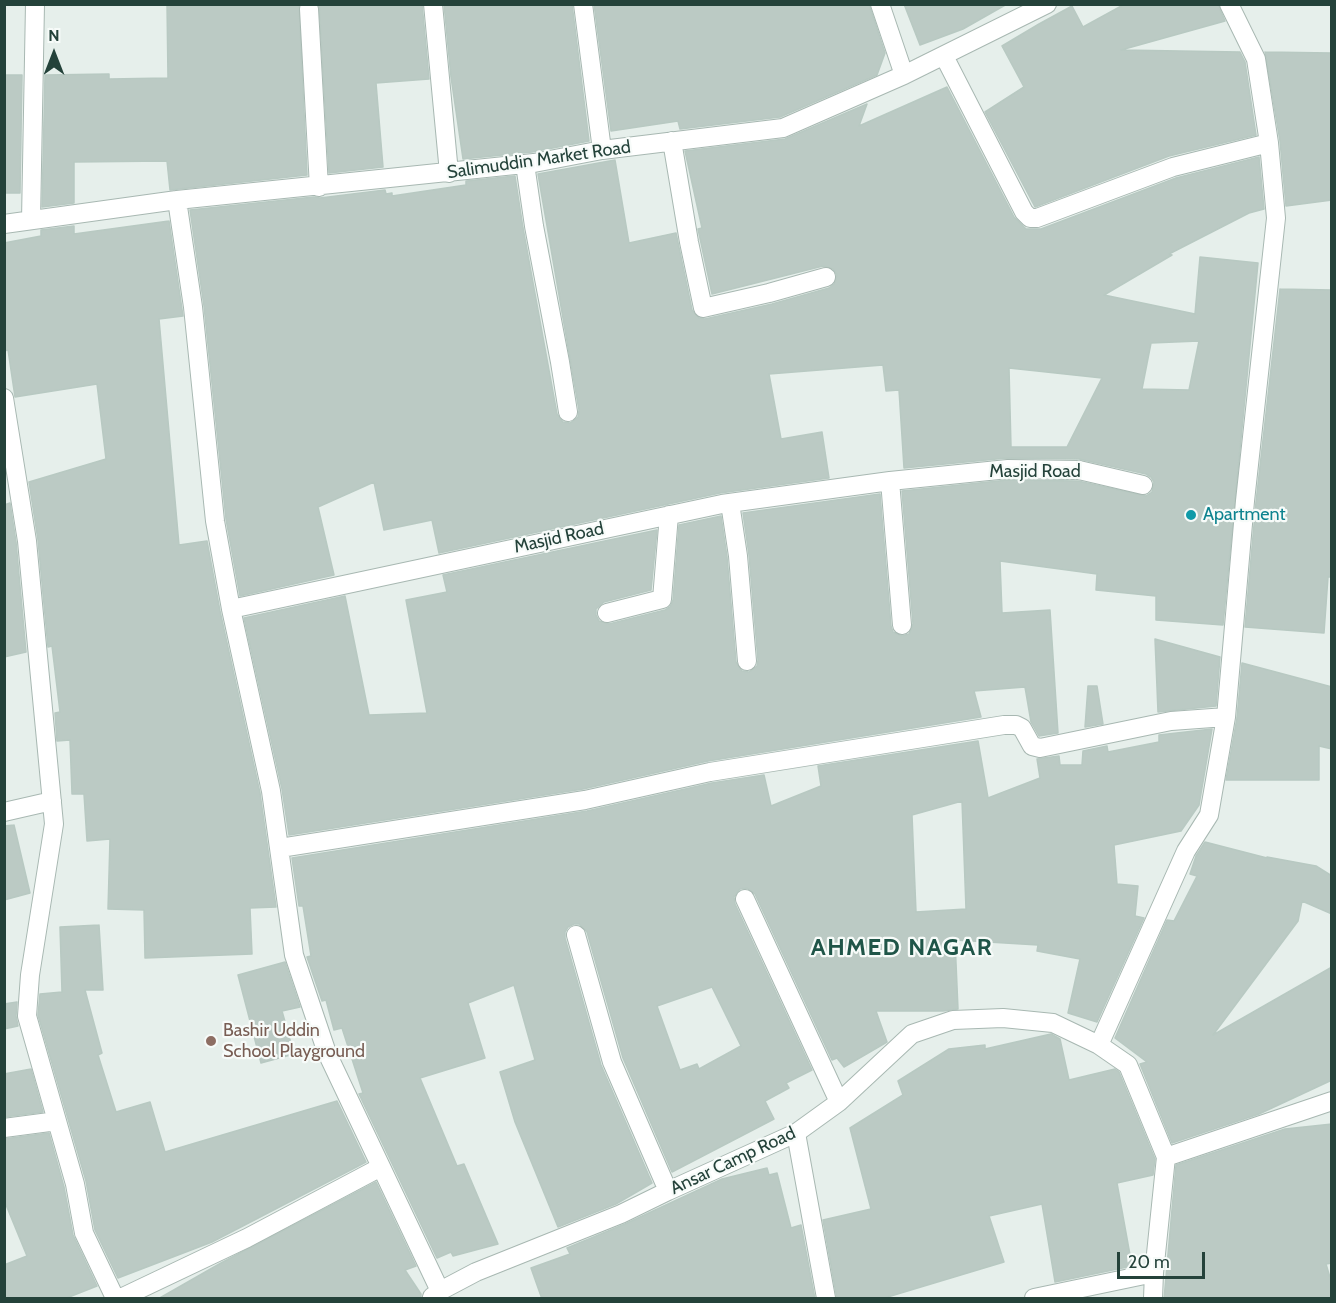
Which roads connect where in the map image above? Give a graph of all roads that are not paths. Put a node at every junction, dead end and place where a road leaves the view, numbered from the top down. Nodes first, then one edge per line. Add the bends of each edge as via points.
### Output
1 (35, 4) edge
2 (433, 4) edge
3 (583, 4) edge
4 (880, 4) edge
5 (1047, 4) edge
6 (1229, 4) edge
7 (309, 9) dead end
8 (944, 56) junction
9 (904, 75) junction
10 (672, 141) junction
11 (1269, 143) junction
12 (602, 150) junction
13 (525, 164) junction
14 (449, 173) junction
15 (319, 187) junction
16 (177, 200) junction
17 (31, 220) junction
18 (4, 224) edge
19 (826, 277) dead end
20 (4, 399) edge
21 (568, 412) dead end
22 (890, 481) junction
23 (1143, 485) dead end
24 (730, 503) junction
25 (669, 515) junction
26 (231, 609) junction
27 (607, 613) dead end
28 (902, 625) dead end
29 (747, 661) dead end
30 (1226, 717) junction
31 (52, 801) junction
32 (4, 812) edge
33 (280, 848) junction
34 (745, 899) dead end
35 (576, 935) dead end
36 (1100, 1045) junction
37 (1332, 1101) edge
38 (839, 1102) junction
39 (57, 1121) junction
40 (4, 1128) edge
41 (796, 1133) junction
42 (1166, 1157) junction
43 (381, 1167) junction
44 (668, 1191) junction
45 (1154, 1273) junction
46 (436, 1295) edge
47 (115, 1299) edge
48 (121, 1299) edge
49 (826, 1299) edge
50 (1034, 1299) edge
51 (1153, 1299) edge

1 - 17 street
2 - 14 street
3 - 12 street
4 - 9 street
5 - 8 street, Salimuddin Market Road
6 - 11 street via 1256,58
7 - 15 street
8 - 9 street, Salimuddin Market Road
8 - 11 street via 1030,218 1173,167
9 - 10 street, Salimuddin Market Road via 783,128
10 - 12 street, Salimuddin Market Road
10 - 19 street via 703,308
11 - 30 street via 1276,218
12 - 13 street, Salimuddin Market Road
13 - 14 street, Salimuddin Market Road
13 - 21 street
14 - 15 street, Salimuddin Market Road
15 - 16 street, Salimuddin Market Road
16 - 17 street, Salimuddin Market Road
16 - 26 street via 193,307 215,520
17 - 18 street, Salimuddin Market Road
20 - 31 street via 27,541
22 - 23 street, Masjid Road via 1008,469 1079,470
22 - 24 street, Masjid Road
22 - 28 street
24 - 25 street, Masjid Road
24 - 29 street
25 - 26 street, Masjid Road
25 - 27 street via 662,599
26 - 33 street
30 - 33 street via 1171,721 1040,748 1032,746 1022,728 1004,725 710,772 585,800
30 - 36 street via 1209,815 1186,851
31 - 32 street
31 - 39 street via 54,824 27,1017
33 - 43 street via 294,955 327,1053
34 - 38 street
35 - 44 street via 612,1062
36 - 38 street, Ansar Camp Road via 1053,1023 1003,1018 953,1020 912,1034
36 - 42 street, Ansar Camp Road via 1128,1065
37 - 42 street
38 - 41 street, Ansar Camp Road
39 - 40 street
39 - 47 street via 84,1233
41 - 44 street, Ansar Camp Road
41 - 49 street
42 - 45 street, Ansar Camp Road
43 - 46 street
43 - 48 street via 248,1238
44 - 46 street, Ansar Camp Road via 476,1272
45 - 50 street
45 - 51 street, Ansar Camp Road

